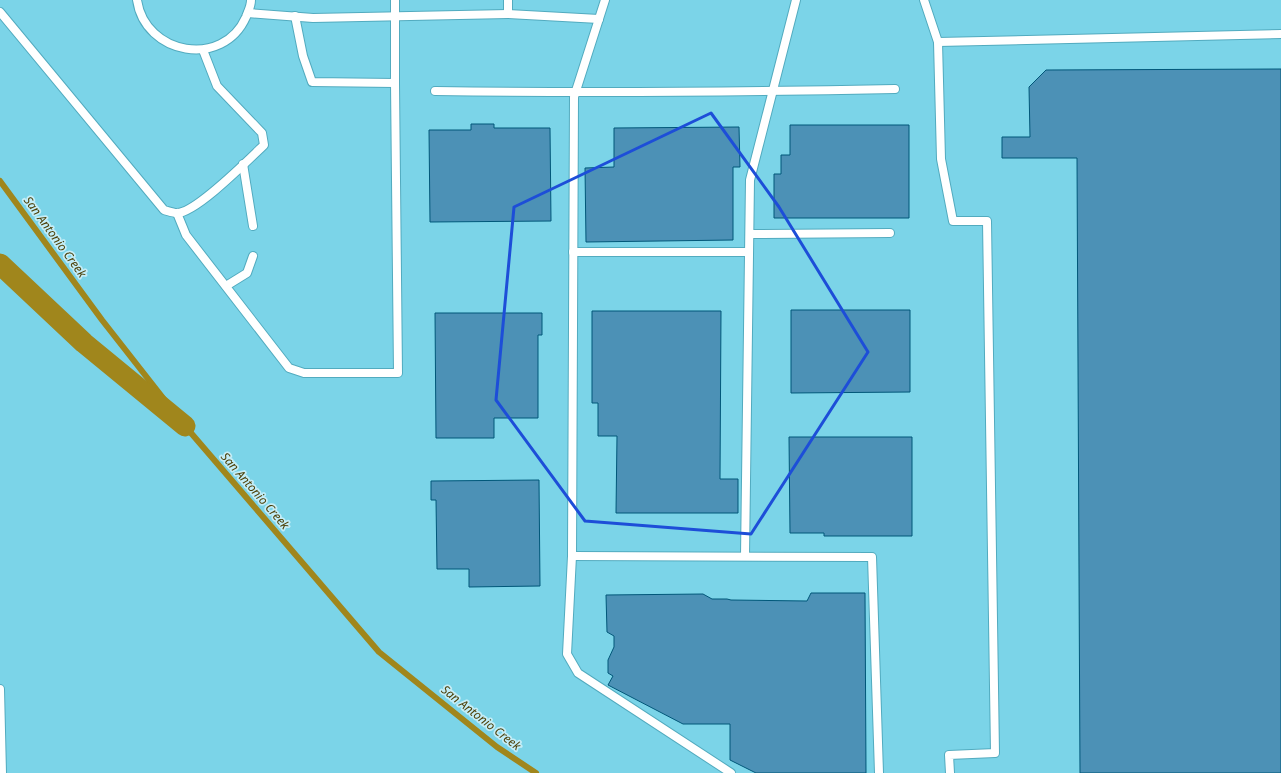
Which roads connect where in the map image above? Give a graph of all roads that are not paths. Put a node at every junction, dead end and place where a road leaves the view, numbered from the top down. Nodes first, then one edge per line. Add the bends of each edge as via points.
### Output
1 (137, 0) edge
2 (251, 0) edge
3 (395, 0) edge
4 (508, 0) edge
5 (605, 0) edge
6 (796, 0) edge
7 (924, 0) edge
8 (0, 12) edge
9 (248, 13) junction
10 (508, 14) junction
11 (295, 16) junction
12 (394, 16) junction
13 (599, 18) junction
14 (1281, 34) edge
15 (938, 42) junction
16 (203, 50) junction
17 (395, 82) junction
18 (895, 89) dead end
19 (435, 91) dead end
20 (575, 92) junction
21 (773, 92) junction
22 (244, 164) junction
23 (177, 213) junction
24 (252, 226) dead end
25 (890, 233) dead end
26 (750, 234) junction
27 (573, 252) junction
28 (749, 252) junction
29 (253, 256) dead end
30 (226, 286) junction
31 (572, 556) junction
32 (745, 556) junction
33 (0, 689) edge
34 (2, 773) edge
35 (731, 773) edge
36 (879, 773) edge
37 (950, 773) edge

1 - 16 lane via 144,23 160,40 181,49
2 - 9 lane
3 - 12 lane
4 - 10 lane
5 - 13 lane
6 - 21 lane
7 - 15 lane
8 - 23 lane via 164,210
9 - 11 lane
9 - 16 lane via 242,26 225,42
10 - 12 lane
10 - 13 lane
11 - 12 lane
11 - 17 lane via 303,56 312,82
12 - 17 lane
13 - 20 lane
14 - 15 lane
15 - 37 lane via 941,159 953,221 987,221 995,754 949,755
16 - 22 lane via 217,86 262,133 264,145
17 - 30 lane via 398,373 304,374 290,368
18 - 21 lane
19 - 20 lane
20 - 21 lane
20 - 27 lane
21 - 26 lane via 750,180
22 - 23 lane via 192,208
22 - 24 lane
23 - 30 lane via 186,235
25 - 26 lane
26 - 28 lane
27 - 28 lane
27 - 31 lane
28 - 32 lane
29 - 30 lane via 247,273
31 - 32 lane
31 - 35 lane via 567,654 578,673
32 - 36 lane via 872,557
33 - 34 lane

